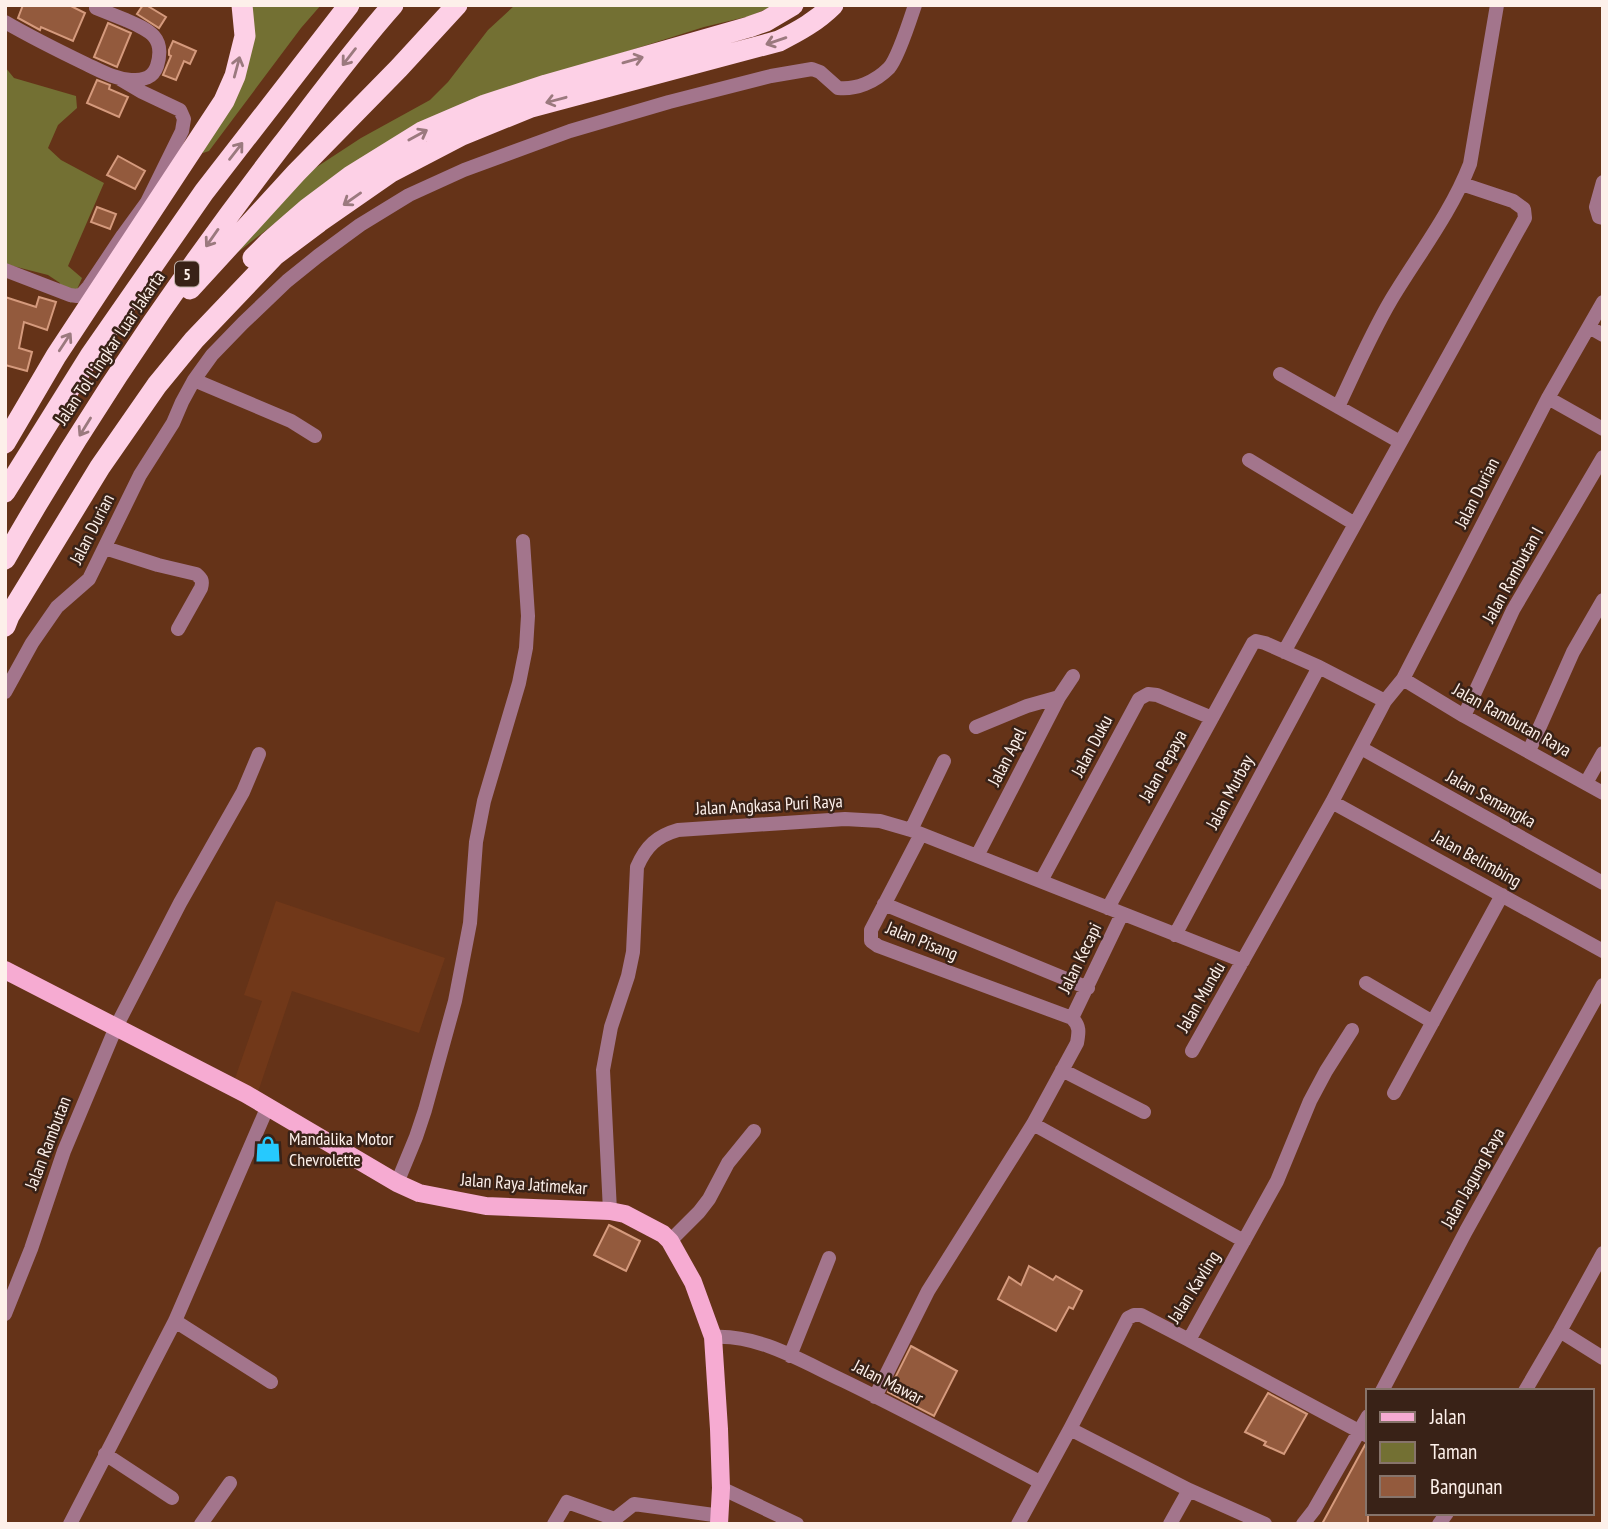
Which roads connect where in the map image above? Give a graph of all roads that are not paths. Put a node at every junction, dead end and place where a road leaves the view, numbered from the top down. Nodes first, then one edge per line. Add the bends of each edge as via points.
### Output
1 (242, 5) edge
2 (349, 5) edge
3 (393, 5) edge
4 (457, 5) edge
5 (793, 5) edge
6 (833, 5) edge
7 (915, 5) edge
8 (1497, 5) edge
9 (96, 8) dead end
10 (5, 22) edge
11 (120, 79) junction
12 (1603, 182) edge
13 (1462, 184) junction
14 (1603, 218) edge
15 (5, 271) edge
16 (1603, 302) edge
17 (1589, 327) junction
18 (1603, 335) edge
19 (131, 354) junction
20 (1280, 374) dead end
21 (194, 380) junction
22 (1548, 398) junction
23 (1338, 407) junction
24 (1603, 429) edge
25 (315, 436) dead end
26 (1400, 442) junction
27 (5, 443) edge
28 (1603, 457) edge
29 (1248, 460) dead end
30 (5, 492) edge
31 (1355, 524) junction
32 (523, 541) dead end
33 (105, 548) junction
34 (5, 559) edge
35 (1603, 600) edge
36 (5, 601) edge
37 (5, 626) edge
38 (178, 629) dead end
39 (1284, 652) junction
40 (1319, 667) junction
41 (1073, 676) dead end
42 (1403, 679) junction
43 (5, 692) edge
44 (1059, 697) junction
45 (1385, 701) junction
46 (1464, 716) junction
47 (1212, 718) junction
48 (976, 727) dead end
49 (1361, 748) junction
50 (1529, 751) junction
51 (1603, 753) edge
52 (259, 754) dead end
53 (944, 761) dead end
54 (1586, 783) junction
55 (1603, 793) edge
56 (1332, 802) junction
57 (916, 832) junction
58 (977, 856) junction
59 (1041, 881) junction
60 (1603, 883) edge
61 (1502, 895) junction
62 (884, 904) junction
63 (1108, 908) junction
64 (1122, 914) junction
65 (1175, 935) junction
66 (1603, 951) edge
67 (1243, 961) junction
68 (5, 970) edge
69 (1366, 983) dead end
70 (1603, 985) edge
71 (1088, 988) junction
72 (1072, 1018) junction
73 (1433, 1022) junction
74 (116, 1027) junction
75 (1352, 1030) dead end
76 (1192, 1051) dead end
77 (1062, 1070) junction
78 (1394, 1093) dead end
79 (268, 1107) junction
80 (1144, 1112) dead end
81 (1033, 1124) junction
82 (754, 1131) dead end
83 (397, 1183) junction
84 (610, 1211) junction
85 (670, 1241) junction
86 (1244, 1241) junction
87 (1603, 1253) edge
88 (829, 1258) dead end
89 (5, 1314) edge
90 (175, 1321) junction
91 (1560, 1331) junction
92 (713, 1337) junction
93 (1189, 1340) junction
94 (790, 1356) junction
95 (1603, 1358) edge
96 (271, 1382) dead end
97 (1383, 1389) edge
98 (1526, 1389) edge
99 (875, 1396) junction
100 (1070, 1429) junction
101 (1364, 1434) edge
102 (106, 1454) junction
103 (1040, 1482) junction
104 (230, 1483) dead end
105 (720, 1489) junction
106 (1189, 1490) junction
107 (172, 1498) dead end
108 (720, 1520) edge
109 (70, 1524) edge
110 (201, 1524) edge
111 (554, 1524) edge
112 (796, 1524) edge
113 (1018, 1524) edge
114 (1170, 1524) edge
115 (1265, 1524) edge
116 (1303, 1524) edge

27 -> 1 highway via 56,356 224,101 245,36
30 -> 2 highway, Jalan Tol Lingkar Luar Jakarta / 5 via 90,356 204,192
3 -> 19 highway, Jalan Tol Lingkar Luar Jakarta / 5 via 230,212
4 - 19 highway
36 -> 5 highway via 88,461 174,341 269,242 351,176 422,132 485,105 749,27
6 -> 37 highway via 779,41 531,107 462,135 391,172 297,238 231,300 157,385 67,518
7 - 21 street, Jalan Durian via 890,67 859,87 838,88 812,69 751,80 570,131 409,195 317,256 243,323
8 - 13 street via 1470,164
9 - 11 street via 149,31 159,44 151,76
10 - 11 street
11 - 15 street via 180,110 184,119 179,139 147,202 78,296
12 - 14 street via 1596,206
13 - 23 street via 1390,301
13 - 26 street via 1513,201 1524,209 1525,218
16 - 17 street, Jalan Durian
17 - 18 street
17 - 22 street, Jalan Durian
19 -> 34 highway, Jalan Tol Lingkar Luar Jakarta / 5
20 - 23 street
21 - 25 street via 291,421
21 - 33 street, Jalan Durian
22 - 24 street
22 - 42 street, Jalan Durian
23 - 26 street
26 - 31 street
28 - 46 street, Jalan Rambutan I via 1513,610
29 - 31 street
31 - 39 street
32 - 83 street via 526,648 484,801 455,1001 425,1110
33 - 38 street via 201,578 201,588
33 - 43 street, Jalan Durian via 89,579 57,607 32,643
35 - 50 street via 1573,652
39 - 40 street
39 - 47 street, Jalan Pepaya via 1265,642 1253,643
40 - 45 street
40 - 65 street, Jalan Murbay
41 - 44 street, Jalan Apel
42 - 45 street, Jalan Durian
42 - 46 street, Jalan Rambutan Raya
44 - 48 street
44 - 58 street, Jalan Apel
45 - 49 street, Jalan Durian
46 - 50 street, Jalan Rambutan Raya
47 - 59 street, Jalan Duku via 1157,695 1139,699
47 - 63 street, Jalan Pepaya
49 - 56 street, Jalan Durian
49 - 60 street, Jalan Semangka
50 - 54 street, Jalan Rambutan Raya
51 - 54 street
52 - 74 street, Jalan Rambutan
53 - 57 street, Jalan Pisang
54 - 55 street, Jalan Rambutan Raya
56 - 61 street, Jalan Belimbing
56 - 67 street, Jalan Durian
57 - 58 street, Jalan Angkasa Puri Raya
57 - 62 street, Jalan Pisang
57 - 84 street, Jalan Angkasa Puri Raya via 880,821 845,820 678,830 663,834 642,855 636,875 633,952 603,1070
58 - 59 street, Jalan Angkasa Puri Raya
59 - 63 street, Jalan Angkasa Puri Raya
61 - 66 street, Jalan Belimbing
61 - 73 street
62 - 71 street
62 - 72 street, Jalan Pisang via 871,930 871,941 878,946
63 - 64 street, Jalan Angkasa Puri Raya
64 - 65 street, Jalan Angkasa Puri Raya
64 - 71 street, Jalan Kecapi
65 - 67 street, Jalan Angkasa Puri Raya
67 - 76 street, Jalan Mundu
68 - 74 main road, Jalan Raya Jatimekar
69 - 73 street
70 - 97 street, Jalan Jagung Raya
71 - 72 street, Jalan Kecapi
72 - 77 street via 1079,1029 1077,1042
73 - 78 street
74 - 79 main road, Jalan Raya Jatimekar
74 - 89 street, Jalan Rambutan via 64,1151
75 - 86 street, Jalan Kavling via 1310,1101 1277,1181
77 - 80 street
77 - 81 street
79 - 83 main road, Jalan Raya Jatimekar
79 - 90 street
81 - 86 street
81 - 99 street via 928,1291
82 - 85 street via 728,1163 699,1212
83 - 84 main road, Jalan Raya Jatimekar via 419,1193 486,1206
84 - 85 main road, Jalan Raya Jatimekar via 625,1214
85 - 92 main road, Jalan Raya Jatimekar via 693,1282
86 - 93 street, Jalan Kavling
87 - 91 street
88 - 94 street
90 - 96 street
90 - 102 street
91 - 95 street
91 - 98 street
92 - 94 street, Jalan Mawar via 755,1341
92 - 105 main road, Jalan Raya Jatimekar
93 - 100 street, Jalan Kavling via 1141,1315 1128,1318
93 - 101 street
94 - 99 street, Jalan Mawar
99 - 103 street, Jalan Mawar
100 - 103 street, Jalan Kavling
100 - 106 street
101 - 116 street
102 - 107 street
102 - 109 street
103 - 113 street, Jalan Kavling
104 - 110 street
105 - 108 main road, Jalan Raya Jatimekar
105 - 112 street
106 - 114 street
106 - 115 street
108 - 111 street via 634,1504 615,1519 567,1502

